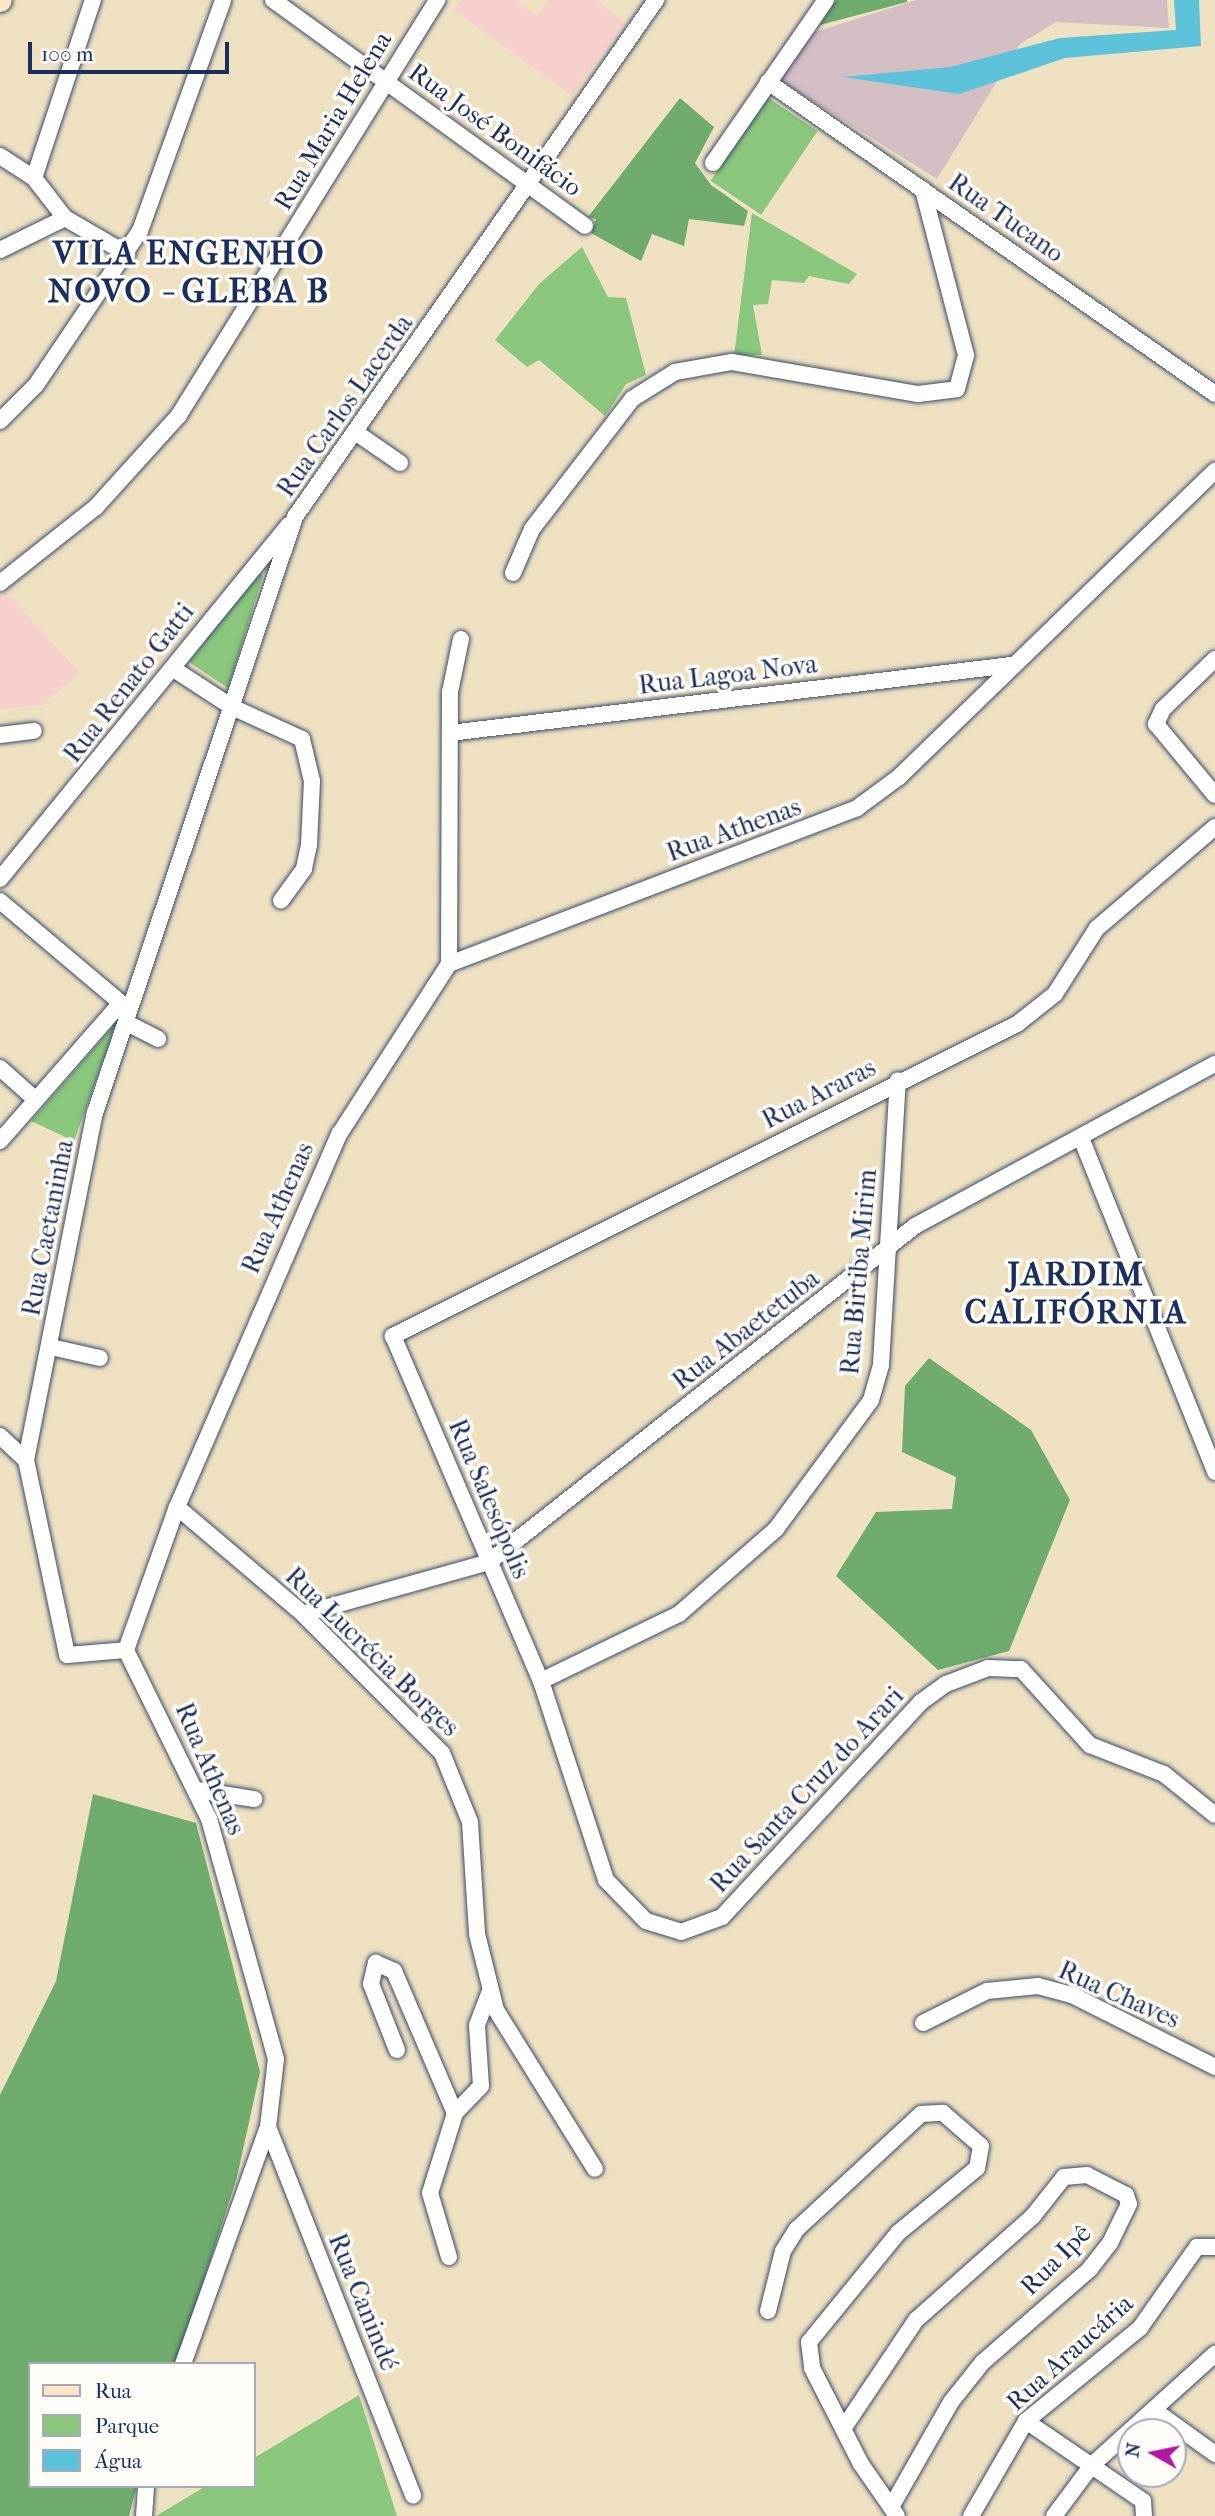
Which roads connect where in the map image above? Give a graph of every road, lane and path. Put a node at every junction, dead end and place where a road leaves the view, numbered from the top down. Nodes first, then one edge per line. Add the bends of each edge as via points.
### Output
1 (93, 0) edge
2 (223, 0) edge
3 (273, 0) edge
4 (437, 0) edge
5 (656, 0) edge
6 (826, 0) edge
7 (385, 80) junction
8 (768, 82) junction
9 (0, 156) edge
10 (713, 163) dead end
11 (34, 178) junction
12 (528, 186) junction
13 (923, 190) junction
14 (65, 218) junction
15 (585, 226) dead end
16 (0, 250) edge
17 (127, 254) junction
18 (1215, 394) edge
19 (0, 421) edge
20 (358, 434) junction
21 (400, 463) dead end
22 (1215, 471) edge
23 (295, 517) junction
24 (513, 573) dead end
25 (0, 583) edge
26 (461, 639) dead end
27 (1215, 659) edge
28 (1011, 665) junction
29 (172, 668) junction
30 (232, 707) junction
31 (34, 731) dead end
32 (450, 733) junction
33 (0, 735) edge
34 (1215, 795) edge
35 (1215, 827) edge
36 (0, 879) edge
37 (0, 901) edge
38 (281, 901) dead end
39 (449, 964) junction
40 (126, 1012) junction
41 (158, 1040) dead end
42 (1215, 1064) edge
43 (0, 1068) edge
44 (898, 1082) junction
45 (36, 1100) junction
46 (1081, 1138) junction
47 (0, 1141) edge
48 (887, 1252) junction
49 (393, 1336) joint
50 (51, 1347) junction
51 (100, 1358) dead end
52 (0, 1436) edge
53 (26, 1460) junction
54 (1215, 1472) edge
55 (177, 1507) junction
56 (489, 1562) junction
57 (303, 1614) junction
58 (127, 1650) junction
59 (541, 1681) junction
60 (197, 1790) junction
61 (254, 1799) dead end
62 (1215, 1815) edge
63 (490, 1992) junction
64 (923, 2023) dead end
65 (397, 2050) dead end
66 (1215, 2067) edge
67 (455, 2113) junction
68 (268, 2127) junction
69 (596, 2169) dead end
70 (1215, 2247) edge
71 (449, 2256) dead end
72 (768, 2311) dead end
73 (1215, 2354) edge
74 (184, 2362) edge
75 (1154, 2410) junction
76 (1027, 2421) junction
77 (845, 2426) junction
78 (1215, 2454) edge
79 (1092, 2465) junction
80 (146, 2488) edge
81 (413, 2495) dead end
82 (894, 2511) edge
83 (144, 2516) edge
84 (971, 2516) edge
85 (1054, 2516) edge
86 (1144, 2516) edge

1 - 11 street
2 - 17 street
3 - 7 street, Rua José Bonifácio
4 - 7 street, Rua Maria Helena
5 - 12 street, Rua Carlos Lacerda
6 - 8 street
7 - 12 street, Rua José Bonifácio
7 - 25 street, Rua Maria Helena via 224,353 179,415 96,507
8 - 10 street
8 - 13 street, Rua Tucano
9 - 11 street
11 - 14 street
12 - 15 street, Rua José Bonifácio
12 - 20 street, Rua Carlos Lacerda
13 - 18 street, Rua Tucano
13 - 24 street via 966,355 957,389 918,394 732,362 675,372 632,398 533,529
14 - 16 street
14 - 17 street
17 - 19 street via 36,385
20 - 21 street
20 - 23 street, Rua Carlos Lacerda
22 - 28 street, Rua Athenas
23 - 29 street, Rua Renato Gatti
23 - 30 street, Rua Carlos Lacerda
26 - 32 street
27 - 34 street via 1163,709 1156,724
28 - 32 street, Rua Lagoa Nova
28 - 39 street, Rua Athenas via 899,776 857,808
29 - 30 street
29 - 36 street, Rua Renato Gatti via 23,859
30 - 38 street via 302,739 312,781 309,845 304,869
30 - 40 street, Rua Carlos Lacerda
31 - 33 street
32 - 39 street
35 - 44 street, Rua Araras via 1097,928 1042,1006
37 - 40 street
39 - 55 street, Rua Athenas via 374,1072 314,1181
40 - 41 street
40 - 45 street
40 - 50 street, Rua Caetaninha via 95,1113
42 - 46 street, Rua Abaetetuba
43 - 45 street
44 - 48 street, Rua Birtiba Mirim
44 - 49 street, Rua Araras
45 - 47 street
46 - 48 street, Rua Abaetetuba via 915,1226
46 - 54 street
48 - 56 street, Rua Abaetetuba
48 - 59 street, Rua Birtiba Mirim via 881,1364 872,1400 776,1529 679,1614
49 - 56 street, Rua Salesópolis
50 - 51 street
50 - 53 street, Rua Caetaninha
52 - 53 street
53 - 58 street via 67,1655
55 - 57 street, Rua Lucrécia Borges
55 - 58 street, Rua Athenas
56 - 57 street, Rua Abaetetuba
56 - 59 street, Rua Salesópolis
57 - 63 street, Rua Lucrécia Borges via 425,1734 457,1782 477,1868 477,1934
58 - 60 street, Rua Athenas
59 - 62 street, Rua Santa Cruz do Arari via 606,1880 646,1921 681,1932 722,1917 921,1702 946,1684 988,1668 1021,1669 1090,1745 1164,1774
60 - 61 street
60 - 68 street, Rua Athenas via 276,2059
63 - 67 street via 477,2025 481,2085
63 - 69 street, Rua Lucrécia Borges
64 - 66 street, Rua Chaves via 986,1992 1038,1986 1072,1995
65 - 67 street via 371,1984 372,1966 379,1961 394,1971
67 - 71 street via 430,2193
68 - 74 street, Rua Athenas
68 - 81 street, Rua Canindé
70 - 76 street, Rua Araucária via 1197,2247 1140,2328
72 - 77 street via 783,2251 797,2229 921,2114 943,2113 981,2146 977,2168 898,2233 812,2332 808,2359
73 - 75 street
75 - 78 street
75 - 79 street
76 - 79 street
76 - 84 street, Rua Araucária
77 - 82 street via 861,2464
77 - 82 street, Rua Ipê via 916,2320 1033,2216 1064,2177 1087,2175 1126,2195 1129,2204 1110,2243 1090,2269 982,2363 951,2402
79 - 85 street
79 - 86 street via 1143,2501
80 - 83 street

